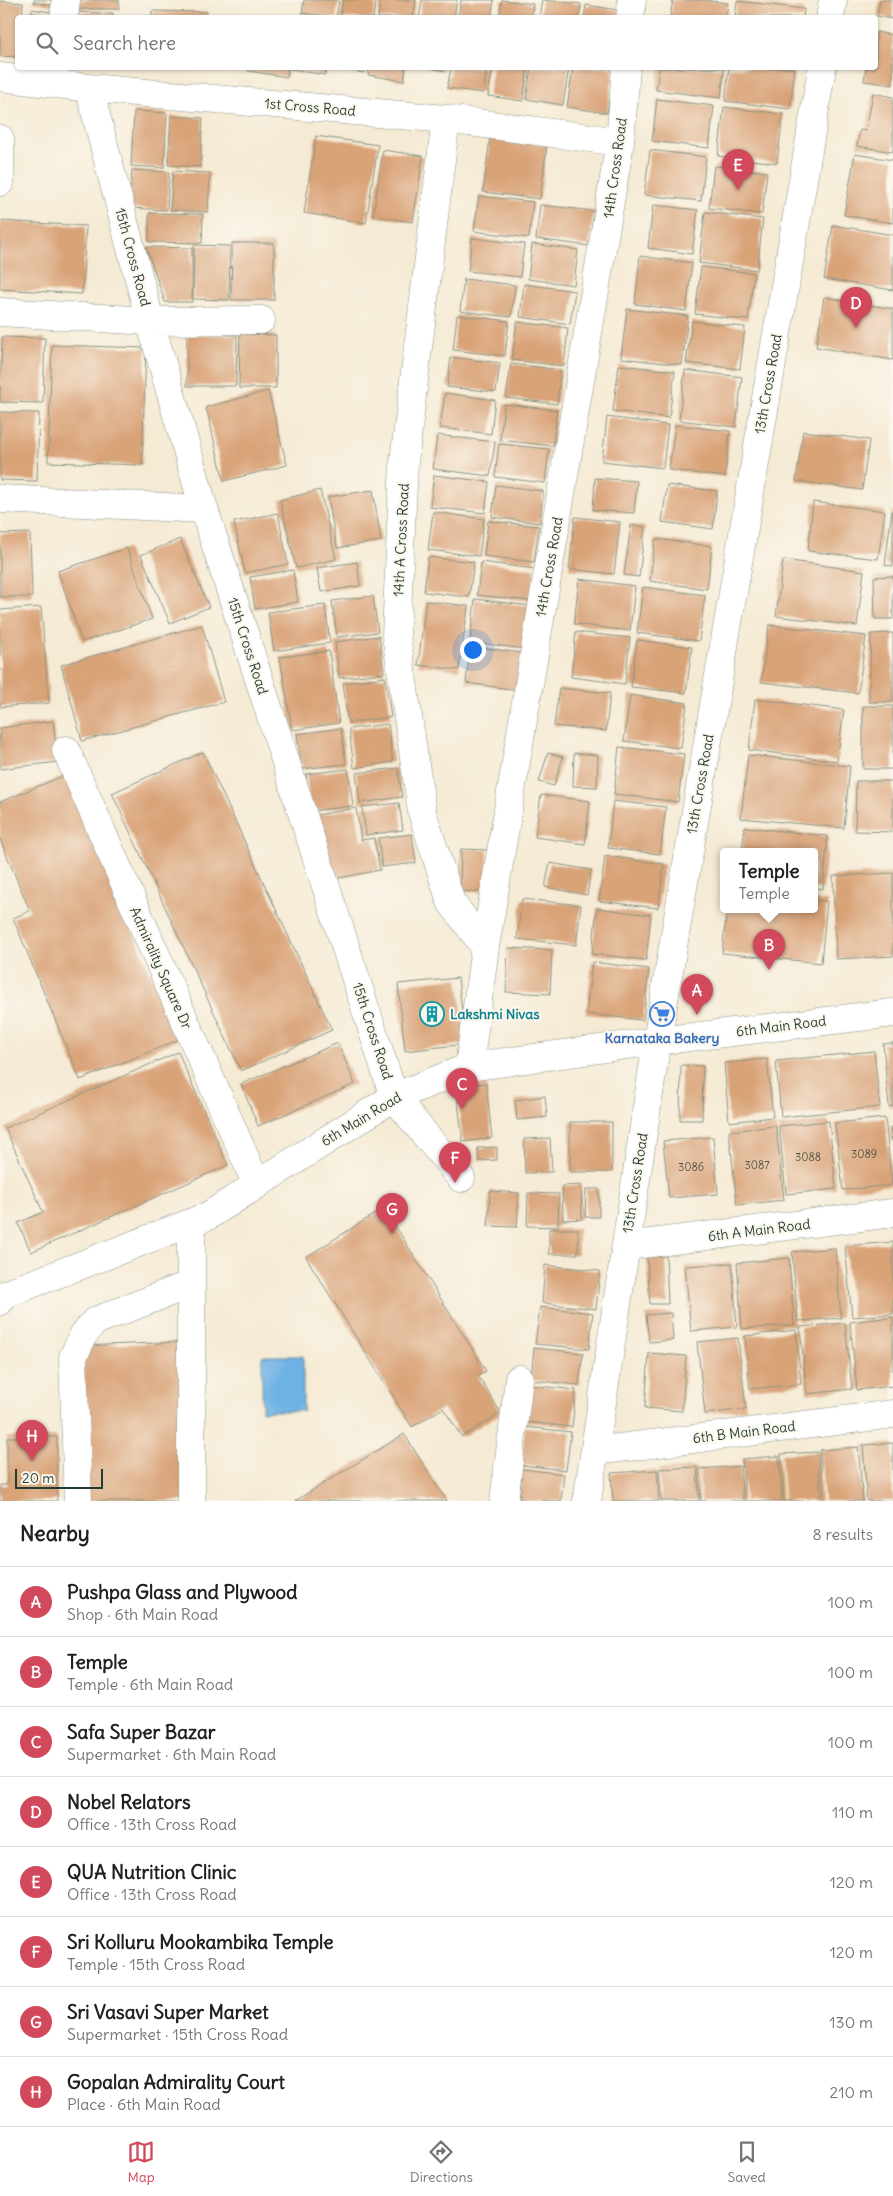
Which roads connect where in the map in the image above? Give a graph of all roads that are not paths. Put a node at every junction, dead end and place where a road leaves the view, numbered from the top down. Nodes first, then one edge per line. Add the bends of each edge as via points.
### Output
1 (66, 0) edge
2 (632, 0) edge
3 (833, 0) edge
4 (64, 15) edge
5 (630, 15) edge
6 (830, 15) edge
7 (626, 70) edge
8 (822, 70) edge
9 (57, 76) edge
10 (0, 77) edge
11 (89, 88) junction
12 (446, 118) junction
13 (0, 139) edge
14 (620, 142) junction
15 (0, 182) edge
16 (0, 312) edge
17 (261, 320) dead end
18 (150, 321) junction
19 (0, 499) edge
20 (204, 509) junction
21 (66, 750) dead end
22 (485, 947) junction
23 (893, 1013) edge
24 (657, 1041) junction
25 (469, 1067) junction
26 (394, 1097) junction
27 (461, 1178) dead end
28 (257, 1185) junction
29 (893, 1213) edge
30 (191, 1223) junction
31 (626, 1246) junction
32 (191, 1284) junction
33 (3, 1298) edge
34 (519, 1379) dead end
35 (893, 1414) edge
36 (595, 1451) junction
37 (78, 1501) edge
38 (191, 1501) edge
39 (504, 1501) edge
40 (587, 1501) edge

1 - 4 street
2 - 5 street
3 - 6 street
7 - 14 street, 14th Cross Road
8 - 24 street, 13th Cross Road
9 - 10 street, 1st Cross Road
9 - 11 street, 1st Cross Road
11 - 12 street, 1st Cross Road
11 - 18 street, 15th Cross Road
12 - 14 street, 1st Cross Road
12 - 22 street, 14th A Cross Road via 404,462 396,635 422,812 451,902
13 - 15 street
14 - 22 street, 14th Cross Road
16 - 18 street
17 - 18 street
18 - 20 street, 15th Cross Road
19 - 20 street
20 - 26 street, 15th Cross Road
21 - 28 street, Admirality Square Dr
22 - 25 street, 14th Cross Road
23 - 24 street, 6th Main Road
24 - 25 street, 6th Main Road
24 - 31 street, 13th Cross Road
25 - 26 street, 6th Main Road
26 - 27 street, 15th Cross Road
26 - 28 street, 6th Main Road
28 - 30 street, 6th Main Road
29 - 31 street, 6th A Main Road
30 - 32 street
30 - 33 street, 6th Main Road
31 - 36 street, 13th Cross Road
32 - 37 street via 95,1321 84,1334 73,1357
32 - 38 street
34 - 39 street
35 - 36 street, 6th B Main Road
36 - 40 street, 13th Cross Road

